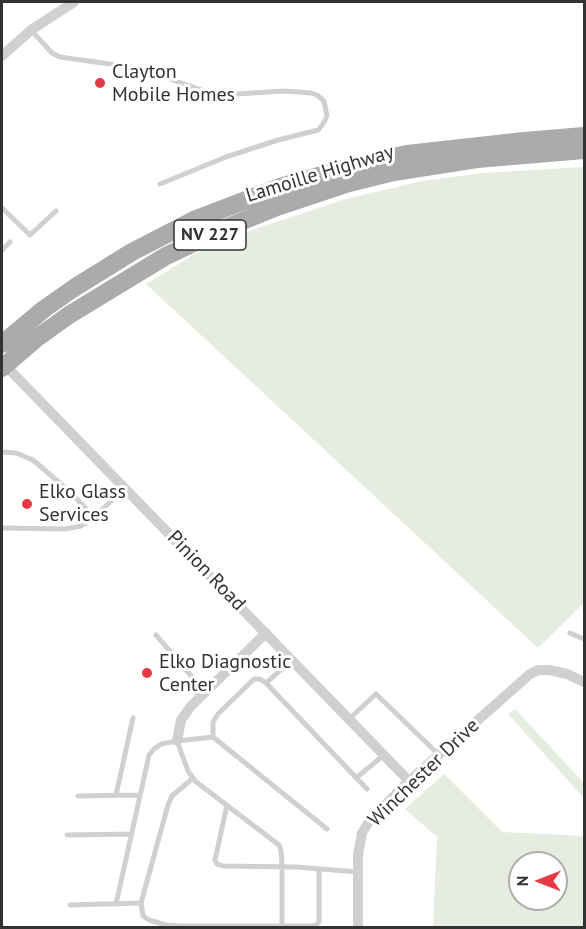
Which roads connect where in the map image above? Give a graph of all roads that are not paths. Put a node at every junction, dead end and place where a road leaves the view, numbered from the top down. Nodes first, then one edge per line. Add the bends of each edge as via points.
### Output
1 (74, 2) edge
2 (31, 30) junction
3 (2, 56) edge
4 (585, 136) edge
5 (585, 150) edge
6 (160, 184) dead end
7 (2, 208) edge
8 (56, 211) dead end
9 (10, 242) dead end
10 (2, 250) edge
11 (2, 344) edge
12 (2, 365) edge
13 (2, 452) edge
14 (125, 488) junction
15 (94, 518) junction
16 (2, 528) edge
17 (266, 633) junction
18 (570, 633) dead end
19 (156, 635) dead end
20 (585, 639) edge
21 (292, 660) junction
22 (585, 682) edge
23 (266, 683) junction
24 (205, 692) junction
25 (133, 718) dead end
26 (349, 718) junction
27 (213, 737) junction
28 (177, 741) junction
29 (384, 755) junction
30 (439, 756) junction
31 (193, 778) junction
32 (356, 778) junction
33 (409, 781) junction
34 (367, 789) dead end
35 (116, 795) junction
36 (140, 795) junction
37 (78, 796) dead end
38 (227, 805) junction
39 (327, 829) dead end
40 (132, 834) junction
41 (67, 835) dead end
42 (282, 866) junction
43 (319, 870) junction
44 (358, 872) junction
45 (141, 903) junction
46 (116, 904) junction
47 (70, 905) dead end
48 (282, 926) junction
49 (358, 927) edge

1 - 2 street
2 - 3 street
2 - 6 lane via 60,57 150,72 210,93 299,92 317,95 324,101 327,116 318,130 226,157
4 - 11 main road, Lamoille Highway / NV 227 via 407,154 280,188 194,220 132,252 59,298
5 - 12 main road, Lamoille Highway / NV 227 via 477,159 394,172 277,207 166,256 69,315
7 - 8 lane via 30,235
9 - 10 lane
12 - 14 street, Pinion Road
13 - 15 lane via 33,460
14 - 15 lane
14 - 17 street, Pinion Road
15 - 16 lane via 65,529
17 - 21 street, Pinion Road
17 - 24 street
18 - 20 lane
19 - 24 lane
21 - 23 lane
21 - 26 street, Pinion Road
22 - 30 street, Winchester Drive via 549,670 530,674
23 - 27 lane via 254,679 218,714 213,722
23 - 32 lane
24 - 28 street via 181,720
25 - 35 lane
26 - 29 street, Pinion Road
26 - 30 lane via 376,694
27 - 28 lane
27 - 39 lane
28 - 31 lane
28 - 36 lane via 161,744 149,755
29 - 32 lane
29 - 33 street, Pinion Road
30 - 33 street, Winchester Drive
31 - 38 lane
31 - 45 lane via 179,788 168,805
32 - 34 lane
33 - 44 street, Winchester Drive via 362,833
35 - 36 lane
35 - 37 lane
36 - 40 lane
38 - 42 lane via 277,842
38 - 42 lane via 217,864
40 - 41 lane
40 - 46 lane
42 - 43 lane
42 - 48 lane
43 - 44 lane
43 - 48 lane via 319,922 312,926
44 - 49 street, Winchester Drive
45 - 46 lane
45 - 48 lane via 143,916 166,925
46 - 47 lane

